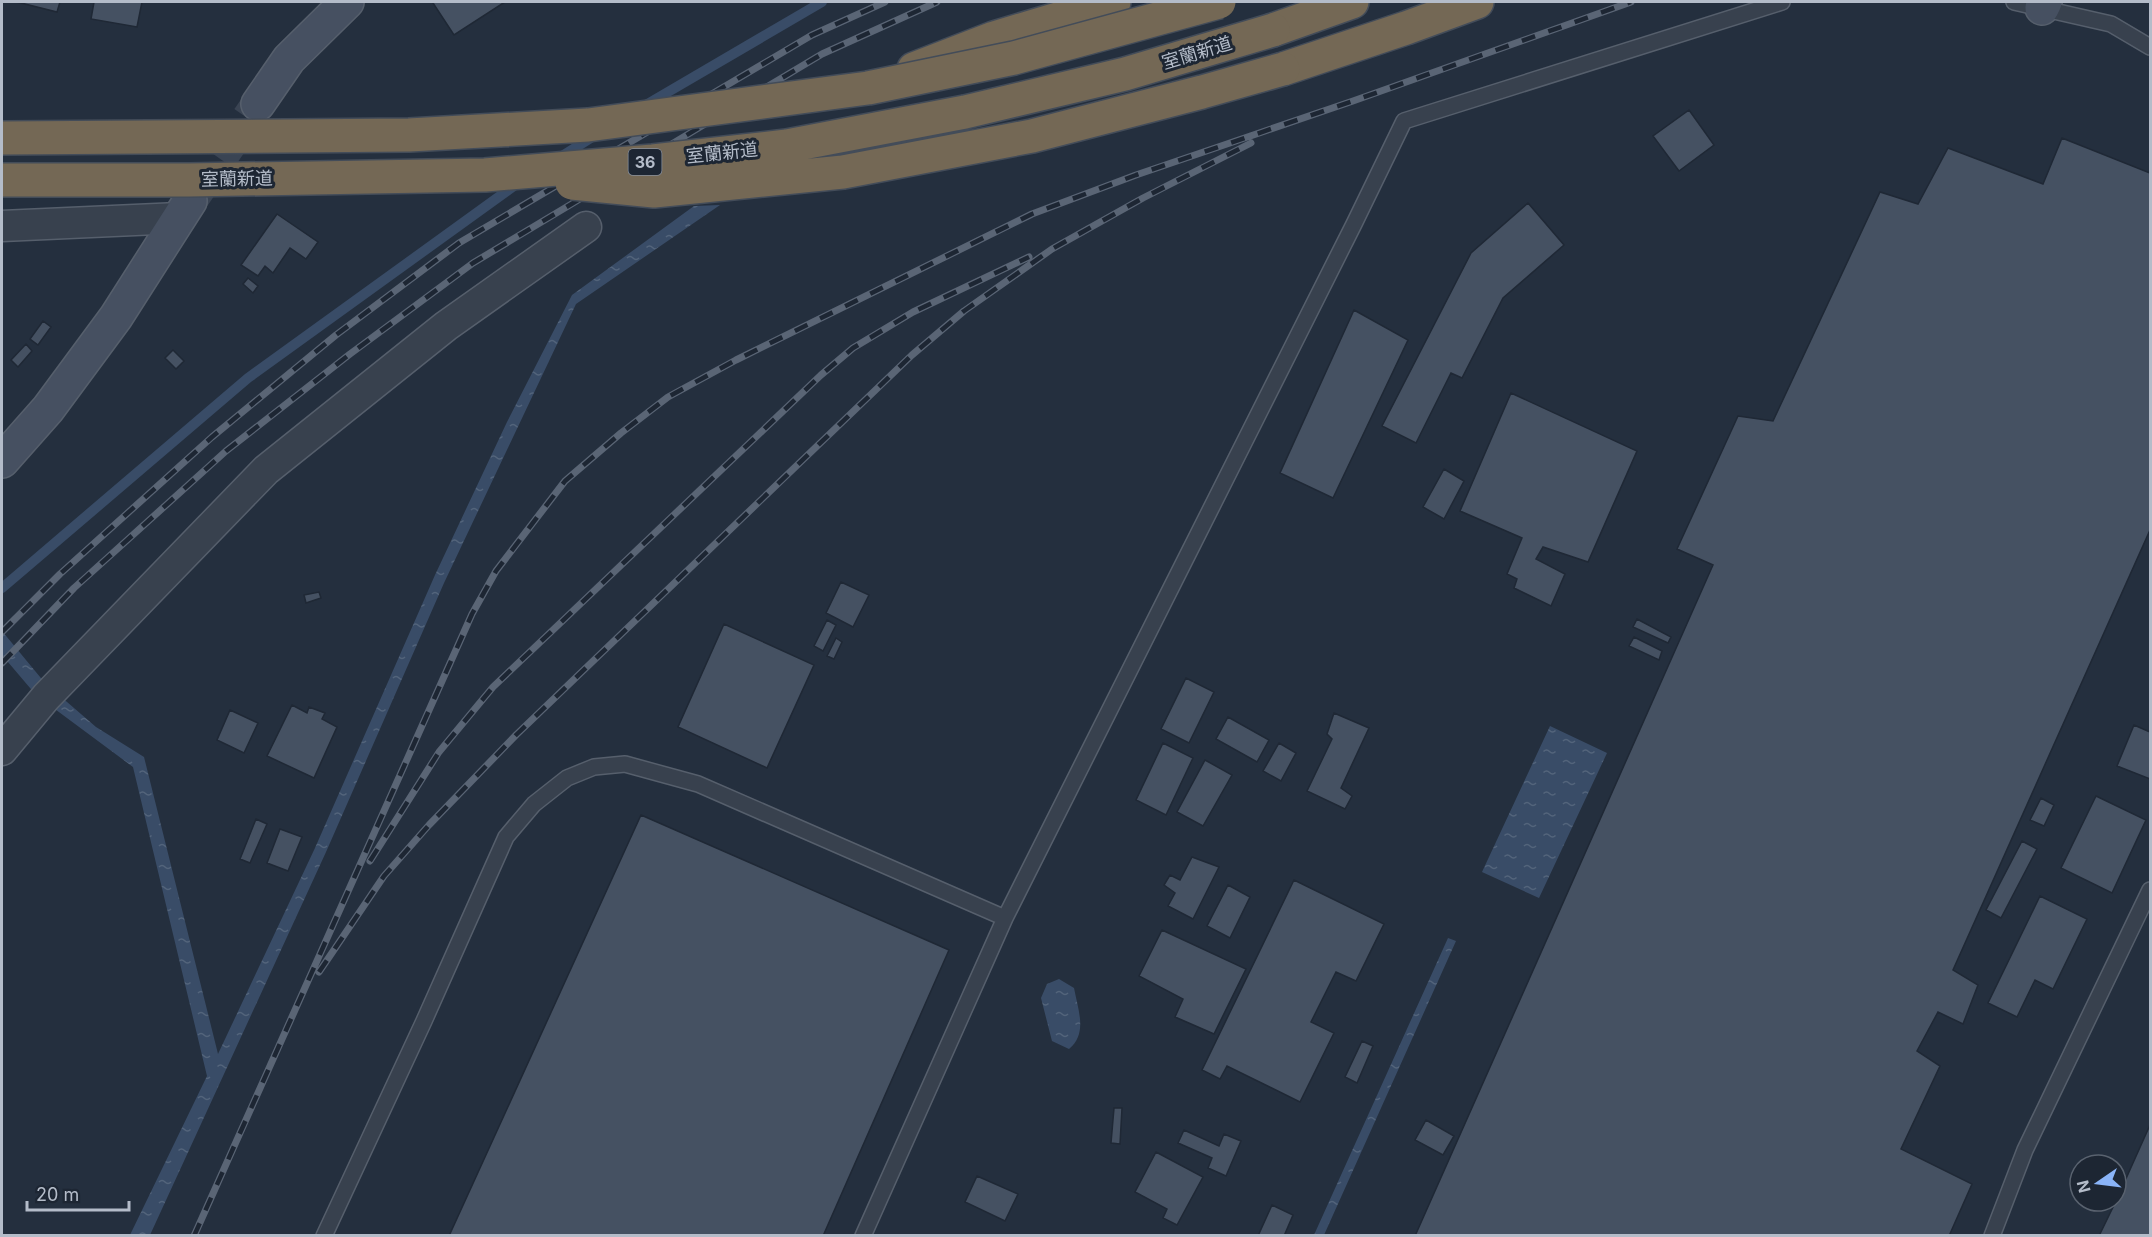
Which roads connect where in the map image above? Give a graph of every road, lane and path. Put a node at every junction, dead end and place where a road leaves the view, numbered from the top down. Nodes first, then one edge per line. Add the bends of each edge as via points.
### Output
1 (347, 2) edge
2 (1114, 2) edge
3 (1219, 2) edge
4 (1352, 2) edge
5 (1477, 2) edge
6 (1782, 2) edge
7 (2034, 4) edge
8 (2151, 47) edge
9 (868, 88) junction
10 (258, 104) tunnel mouth
11 (2, 138) edge
12 (485, 175) junction
13 (2, 180) edge
14 (185, 209) joint
15 (2, 226) edge
16 (586, 227) dead end
17 (2, 461) edge
18 (2, 750) edge
19 (2151, 890) edge
20 (1005, 918) junction
21 (324, 1236) edge
22 (863, 1236) edge
23 (1992, 1236) edge

1 - 10 street via 290,59
2 - 9 highway via 994,38
3 - 9 highway, bridge via 1014,58
4 - 12 highway, 室蘭新道 / 36, bridge via 1125,74 965,112 798,144
5 - 12 highway, bridge via 1283,69 1202,92 1032,136 843,172 654,190
6 - 20 lane via 1404,121
7 - 8 lane via 2110,24
9 - 11 highway, bridge via 588,125 409,135
12 - 13 highway, 室蘭新道 / 36, bridge
14 - 15 street
14 - 17 street via 109,326 48,409
16 - 18 street via 446,326 266,470 46,697
19 - 23 lane via 2025,1150
20 - 21 lane via 698,784 625,764 594,767 567,778 534,804 506,837
20 - 22 lane

